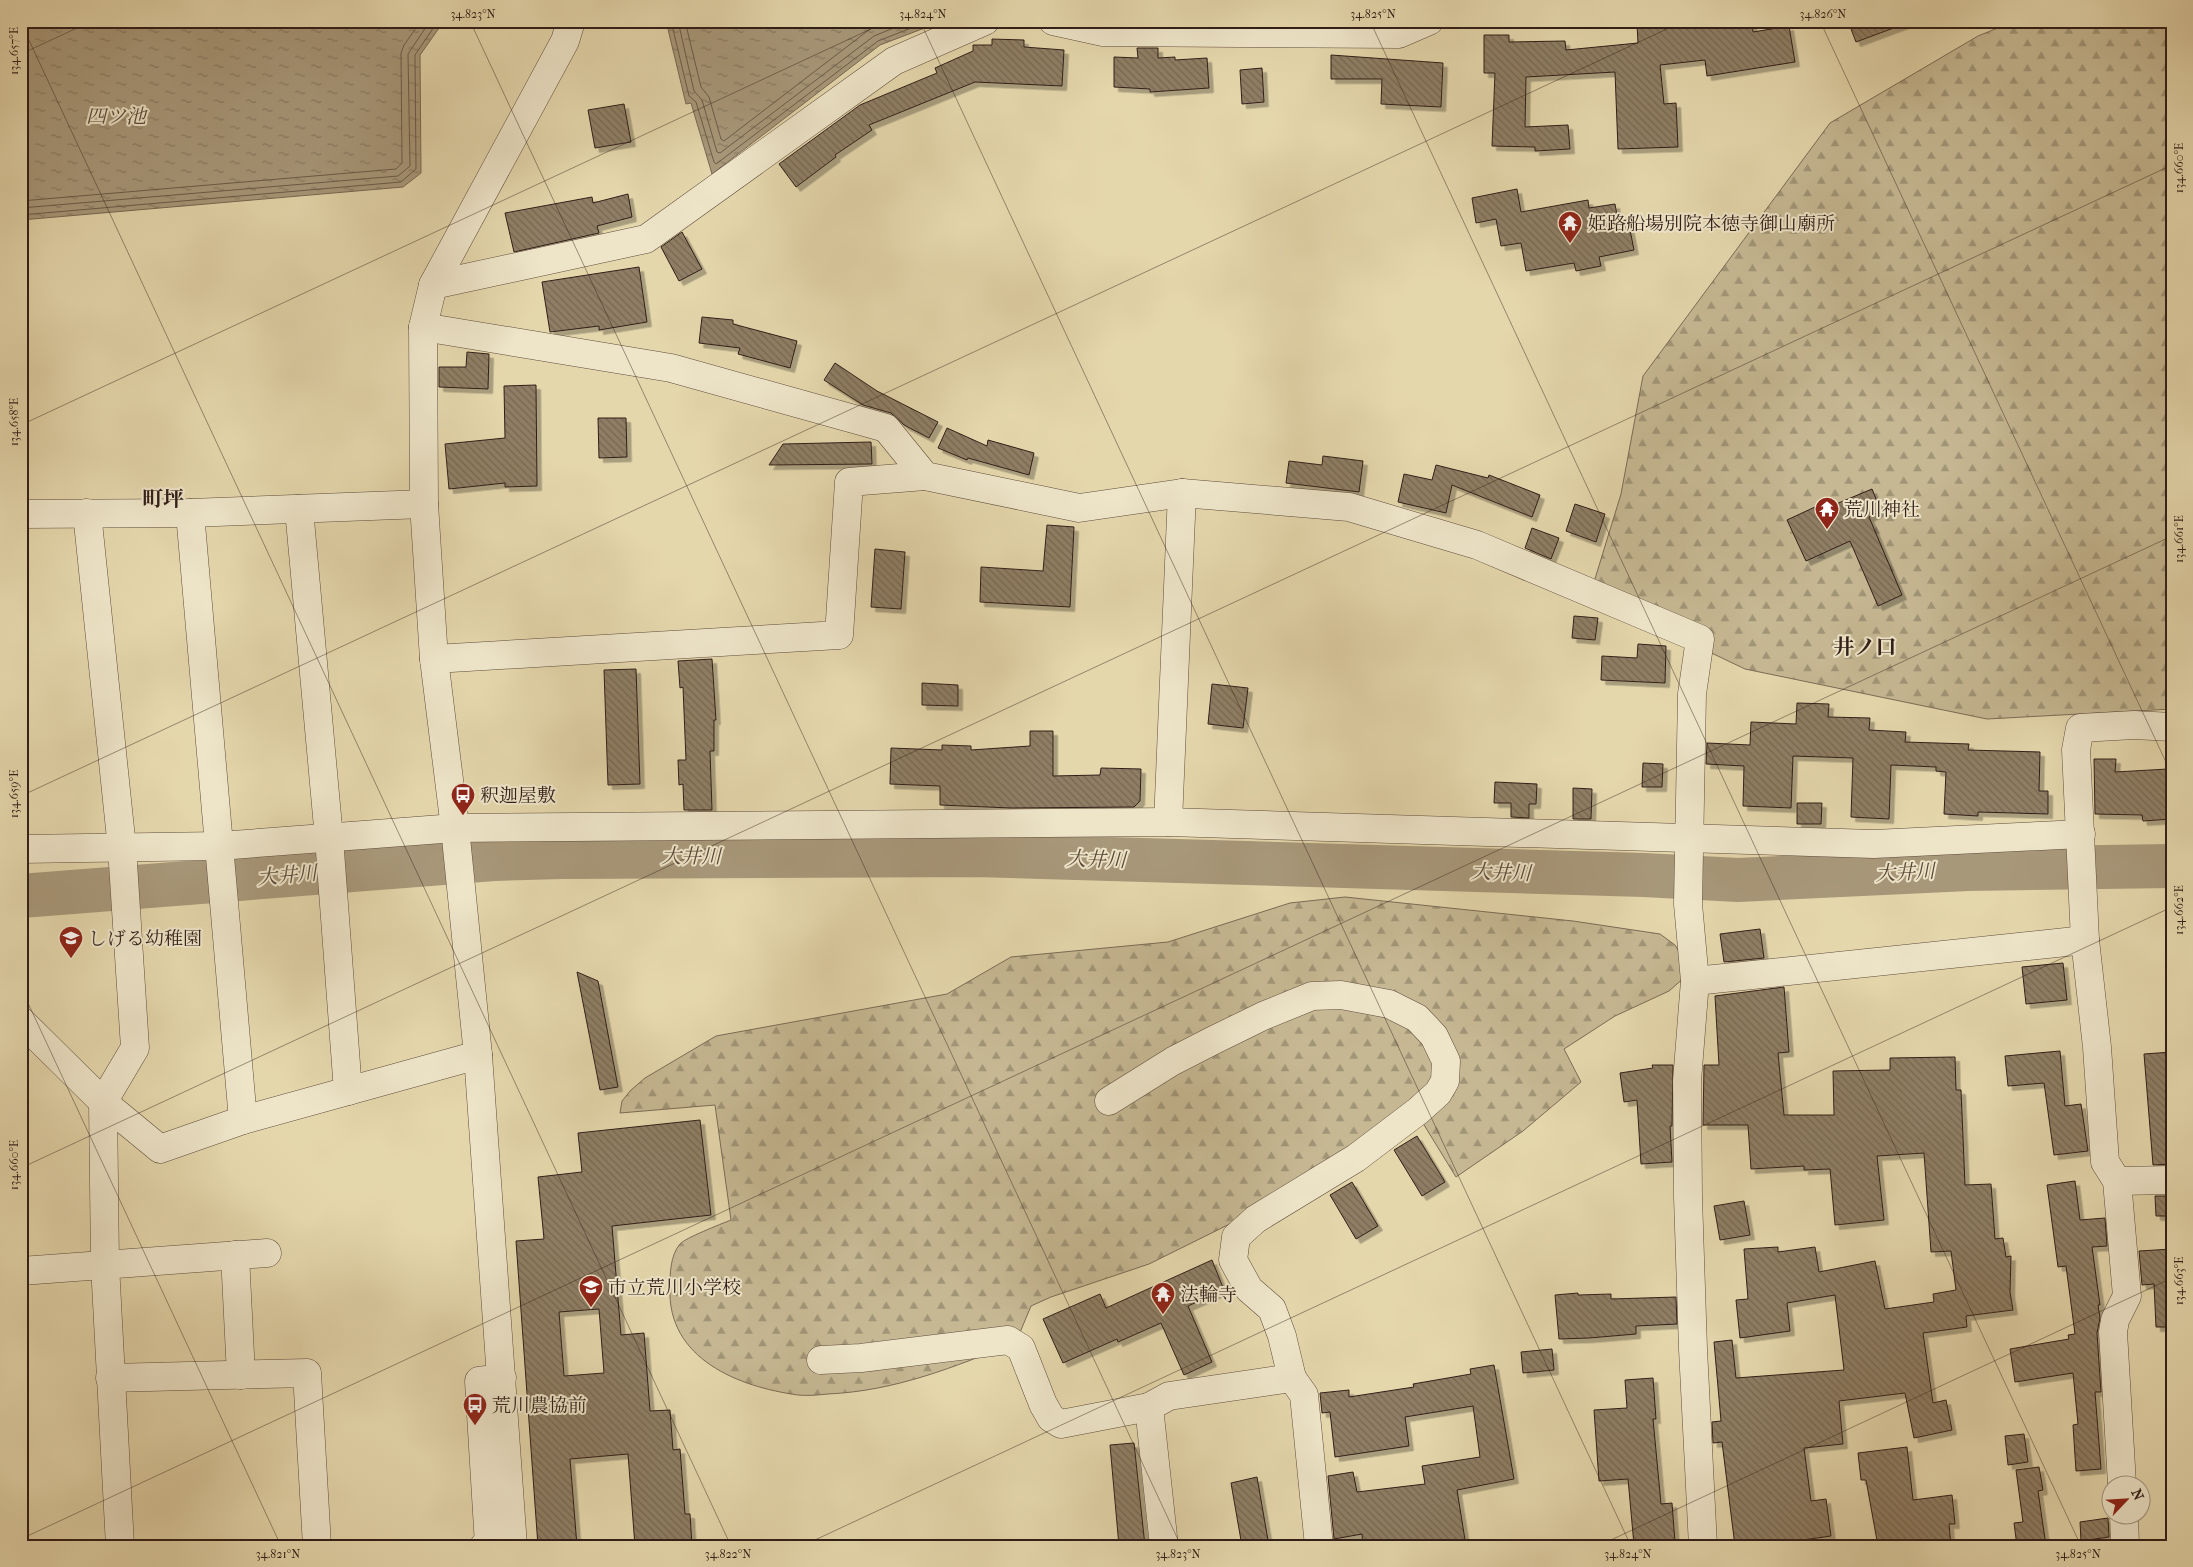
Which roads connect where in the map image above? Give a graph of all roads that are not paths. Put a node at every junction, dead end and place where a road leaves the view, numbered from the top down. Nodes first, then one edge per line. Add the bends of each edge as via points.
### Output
1 (571, 21) edge
2 (984, 21) edge
3 (1053, 21) edge
4 (1429, 21) edge
5 (433, 285) junction
6 (423, 327) junction
7 (925, 476) junction
8 (1182, 493) junction
9 (424, 504) junction
10 (299, 509) junction
11 (190, 513) junction
12 (21, 514) edge
13 (87, 514) junction
14 (434, 659) junction
15 (2172, 727) edge
16 (1168, 822) junction
17 (455, 828) junction
18 (2081, 834) junction
19 (330, 838) junction
20 (1688, 838) junction
21 (219, 846) junction
22 (122, 848) junction
23 (21, 850) edge
24 (2085, 940) junction
25 (1695, 981) junction
26 (21, 1021) edge
27 (478, 1055) junction
28 (348, 1091) junction
29 (1109, 1101) dead end
30 (103, 1102) junction
31 (243, 1120) junction
32 (2172, 1180) edge
33 (2116, 1181) junction
34 (267, 1253) dead end
35 (235, 1256) junction
36 (104, 1265) junction
37 (21, 1271) edge
38 (821, 1360) dead end
39 (241, 1374) junction
40 (110, 1378) junction
41 (502, 1378) junction
42 (1292, 1378) junction
43 (1149, 1407) junction
44 (2121, 1474) edge
45 (2125, 1524) edge
46 (120, 1546) edge
47 (317, 1546) edge
48 (484, 1546) edge
49 (513, 1546) edge
50 (1164, 1546) edge
51 (1319, 1546) edge
52 (1703, 1546) edge
53 (2126, 1546) edge

1 - 5 street via 565,41
2 - 5 street via 894,61 646,240
3 - 4 street via 1103,32 1399,34
5 - 6 street
6 - 7 street via 671,368 886,428
6 - 9 street
7 - 8 street via 1080,508
7 - 14 street via 849,482 839,635
8 - 16 street
8 - 20 street via 1349,507 1477,545 1700,640 1692,694
9 - 10 street
9 - 14 street
10 - 11 street
10 - 19 street
11 - 13 street
11 - 21 street
12 - 13 street
13 - 22 street
14 - 17 street
15 - 18 street via 2080,728 2076,750
16 - 17 street
16 - 20 street
17 - 19 street
17 - 27 street
18 - 20 street via 1874,844
18 - 24 street
19 - 21 street
19 - 28 street
20 - 25 street via 1688,904
21 - 22 street
21 - 31 street
22 - 23 street
22 - 30 street via 135,1048
24 - 25 street
24 - 33 street via 2106,1162
25 - 52 street via 1687,1081 1688,1196
26 - 30 street
27 - 28 street
27 - 41 street
28 - 31 street
29 - 42 street via 1173,1061 1263,1016 1312,996 1341,995 1389,1004 1417,1018 1434,1036 1446,1061 1445,1080 1438,1093 1356,1158 1256,1220 1236,1237 1234,1260 1249,1289 1272,1309
30 - 31 street via 160,1149
30 - 36 street
32 - 33 street
33 - 44 street via 2127,1296 2114,1320 2113,1332
34 - 35 street
35 - 36 street
35 - 39 street
36 - 37 street
36 - 40 street
38 - 43 street via 1008,1340 1021,1348 1051,1418 1061,1424
39 - 40 street
39 - 47 street via 307,1373
40 - 46 street
41 - 48 street via 479,1381 489,1545
41 - 49 street
42 - 43 street via 1169,1396
42 - 51 street via 1304,1395
43 - 50 street
45 - 53 street

